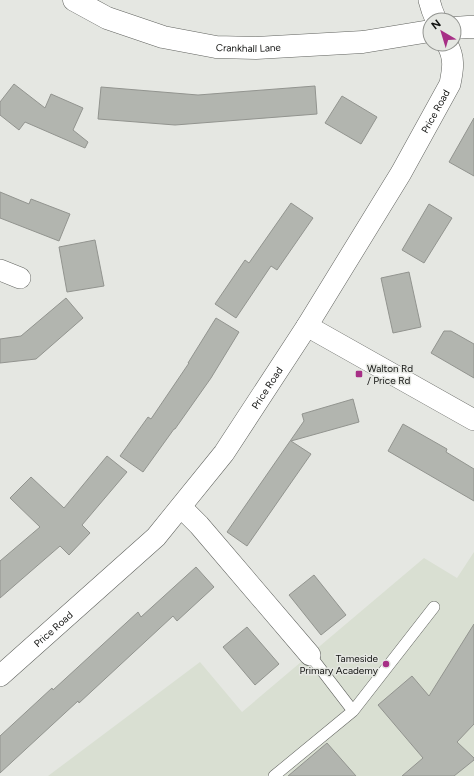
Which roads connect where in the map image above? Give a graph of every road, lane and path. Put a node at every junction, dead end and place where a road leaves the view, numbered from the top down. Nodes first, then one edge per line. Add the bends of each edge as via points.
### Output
1 (74, 0) edge
2 (429, 0) edge
3 (433, 12) edge
4 (462, 27) edge
5 (474, 27) edge
6 (422, 32) edge
7 (452, 52) edge
8 (0, 270) edge
9 (20, 278) dead end
10 (307, 326) junction
11 (474, 420) edge
12 (181, 507) junction
13 (434, 607) dead end
14 (310, 655) joint
15 (0, 676) edge
16 (352, 711) junction
17 (274, 776) edge

1 - 6 street, Crankhall Lane via 107,18 163,36 216,48 363,42
2 - 3 street
4 - 5 street
7 - 10 street, Price Road via 450,84 401,173
8 - 9 street
10 - 11 street
10 - 12 street, Price Road via 224,453
12 - 14 street via 199,524
12 - 15 street, Price Road via 156,538
13 - 16 lane
14 - 16 lane
16 - 17 lane

